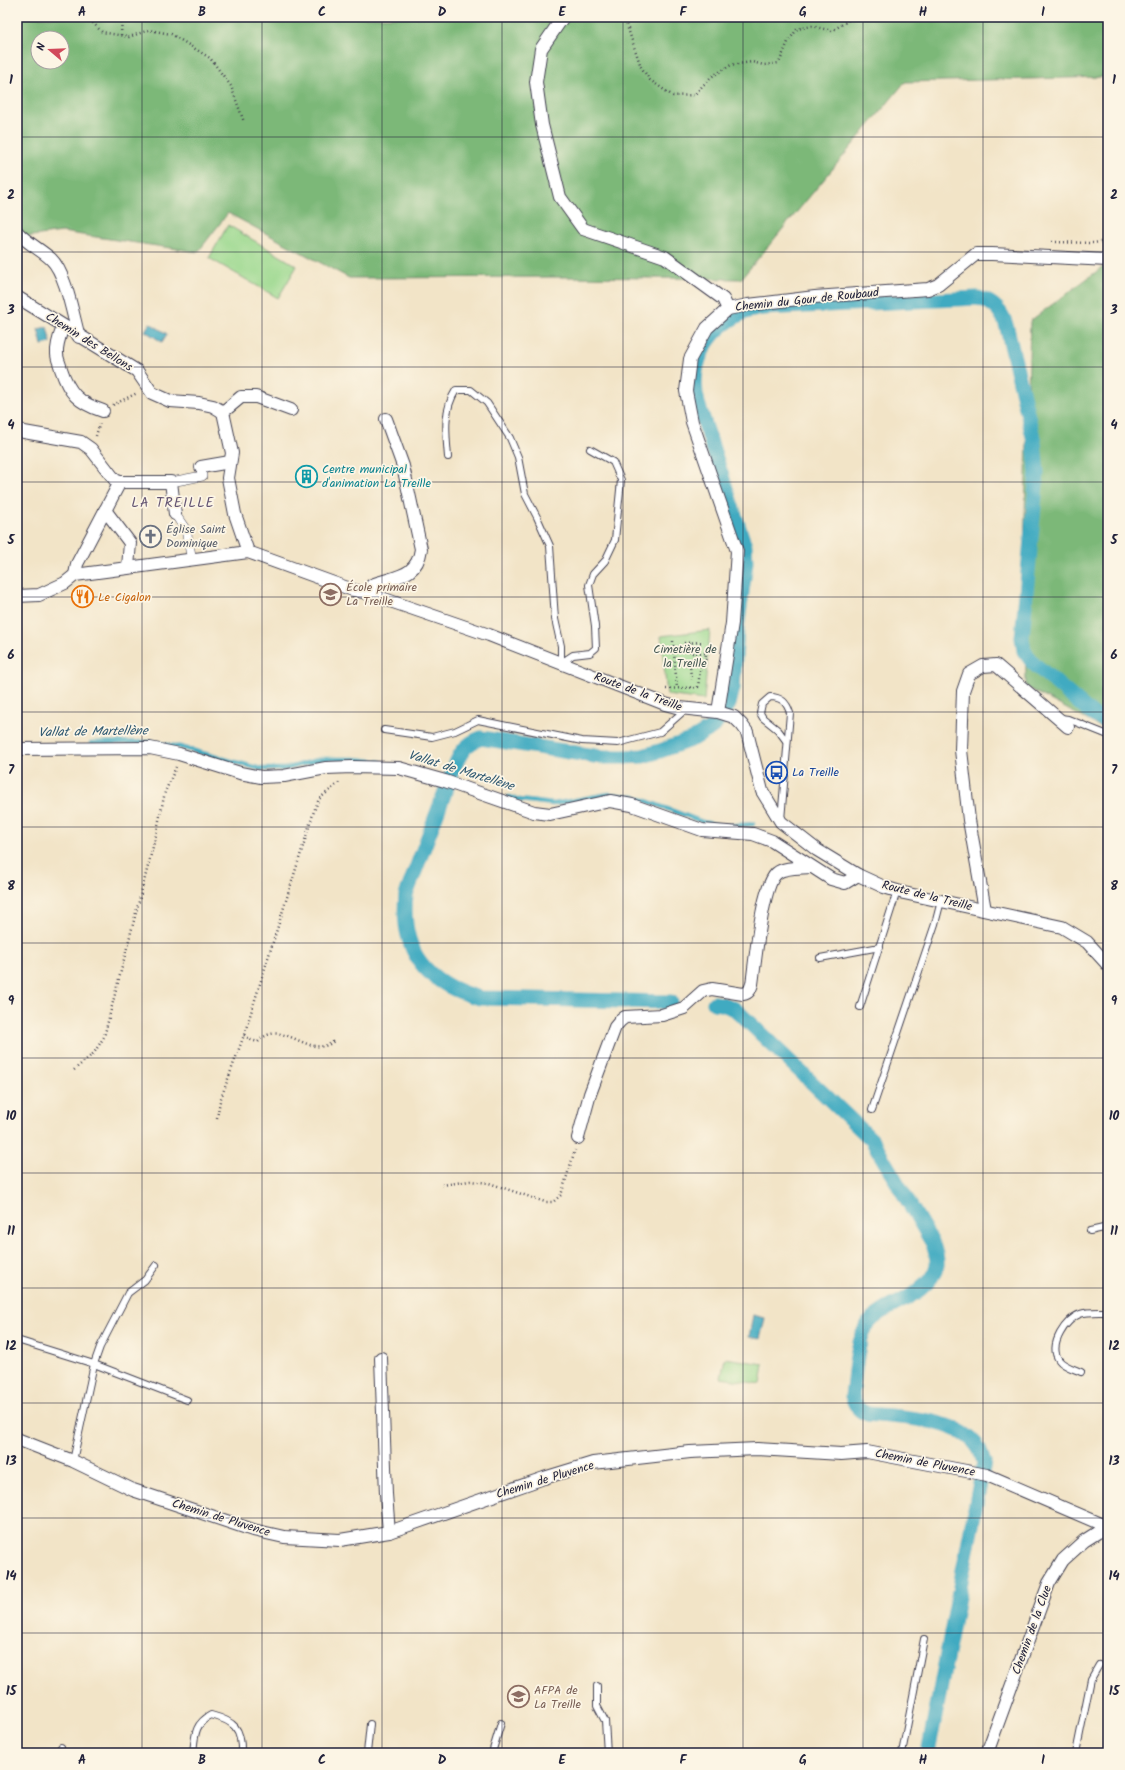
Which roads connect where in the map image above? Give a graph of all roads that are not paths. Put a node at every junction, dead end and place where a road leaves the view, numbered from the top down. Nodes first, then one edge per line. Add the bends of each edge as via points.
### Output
1 (563, 17) edge
2 (17, 232) edge
3 (1108, 260) edge
4 (17, 297) edge
5 (728, 309) junction
6 (63, 327) junction
7 (79, 337) junction
8 (291, 410) dead end
9 (103, 411) road end
10 (223, 412) junction
11 (386, 419) dead end
12 (17, 428) edge
13 (590, 450) dead end
14 (448, 457) dead end
15 (230, 462) junction
16 (201, 472) joint
17 (120, 482) junction
18 (171, 482) junction
19 (105, 510) junction
20 (175, 514) joint
21 (248, 552) junction
22 (192, 560) junction
23 (128, 567) junction
24 (75, 575) junction
25 (367, 593) junction
26 (17, 596) edge
27 (561, 663) junction
28 (1108, 689) edge
29 (1108, 697) edge
30 (686, 709) junction
31 (721, 713) junction
32 (1058, 718) junction
33 (1068, 727) dead end
34 (384, 730) dead end
35 (1108, 735) edge
36 (787, 742) junction
37 (17, 749) edge
38 (781, 822) junction
39 (810, 867) junction
40 (858, 875) junction
41 (897, 891) junction
42 (941, 900) junction
43 (986, 910) junction
44 (880, 947) junction
45 (820, 958) dead end
46 (1108, 965) edge
47 (860, 1007) dead end
48 (872, 1110) dead end
49 (578, 1138) road end
50 (1108, 1227) edge
51 (1090, 1231) dead end
52 (156, 1265) dead end
53 (1108, 1312) edge
54 (17, 1340) edge
55 (380, 1358) dead end
56 (94, 1364) junction
57 (1081, 1372) dead end
58 (187, 1400) dead end
59 (17, 1439) edge
60 (74, 1461) junction
61 (17, 1524) edge
62 (1107, 1527) edge
63 (389, 1532) junction
64 (17, 1545) edge
65 (924, 1639) dead end
66 (1099, 1665) dead end
67 (597, 1686) dead end
68 (501, 1723) dead end
69 (370, 1724) dead end
70 (193, 1753) edge
71 (241, 1753) edge
72 (367, 1753) edge
73 (492, 1753) edge
74 (607, 1753) edge
75 (902, 1753) edge
76 (987, 1753) edge
77 (1076, 1753) edge

1 - 5 street via 541,49 536,82 542,124 560,197 583,229 665,257 723,299
2 - 7 street via 51,259 61,273
3 - 5 street, Chemin du Gour de Roubaud via 976,254 938,285 928,289 815,297
4 - 6 street, Chemin des Bellons
5 - 31 street, Chemin du Gour de Roubaud via 707,328 690,359 686,391 692,422 737,551 732,623
6 - 7 street, Chemin des Bellons
6 - 9 street via 57,354 66,383 88,406
7 - 10 street, Chemin des Bellons via 136,371 152,393 170,401 213,406
8 - 10 street via 256,397 241,397
10 - 15 street via 232,454
11 - 25 street via 403,466 421,548 419,560 413,568 404,574 372,585
12 - 17 street via 24,432 81,442 91,449 115,480
13 - 27 lane via 613,462 621,480 615,540 605,561 593,574 589,585 596,648 590,653 573,656
14 - 27 lane via 446,432 449,401 456,390 471,390 487,403 510,438 518,457 525,494 550,546
15 - 16 street
15 - 21 street via 228,478 235,514
16 - 18 street
17 - 18 street
17 - 19 street
18 - 20 street
19 - 23 street via 130,543
19 - 24 street via 77,564
20 - 22 street via 186,530
21 - 22 street
21 - 25 street, Route de la Treille
22 - 23 street
23 - 24 street
24 - 26 street via 65,583 39,595
25 - 27 street, Route de la Treille via 490,635
27 - 30 street, Route de la Treille via 665,704
28 - 29 lane
30 - 31 street, Route de la Treille
30 - 34 lane via 660,732 618,743 582,742 478,720 455,731 432,737
31 - 38 street, Route de la Treille via 742,725 748,732 762,792
32 - 33 street
32 - 35 lane via 1068,719
32 - 43 street via 996,666 983,666 969,674 963,691 961,750 969,820
36 - 36 lane via 760,713 762,704 770,697 783,700 789,708
36 - 38 lane
37 - 39 street via 150,748 261,777 284,776 326,768 399,768 534,812 550,814 610,802 632,805 702,830 753,834 772,841
38 - 40 street, Route de la Treille via 817,850
39 - 40 street via 831,879 845,883
39 - 49 street via 775,874 764,904 750,991 743,994 712,989 703,991 684,1008 662,1015 631,1016 620,1021 615,1027 590,1094
40 - 41 street, Route de la Treille
41 - 42 street, Route de la Treille
41 - 44 lane
42 - 43 street, Route de la Treille
42 - 48 lane
43 - 46 street, Route de la Treille via 1062,927 1086,942
44 - 45 lane
44 - 47 lane
50 - 51 lane
52 - 56 lane via 145,1280 128,1293
53 - 57 lane via 1081,1313 1066,1323 1061,1333 1056,1353 1059,1360
54 - 56 lane
55 - 63 street
56 - 58 lane
56 - 60 lane
59 - 60 street, Chemin de Pluvence
60 - 63 street, Chemin de Pluvence via 133,1490 253,1530 284,1537 340,1540
61 - 64 lane
62 - 63 street, Chemin de Pluvence via 987,1475 867,1452 841,1454 757,1449 690,1452 594,1463
62 - 76 street, Chemin de la Clue via 1084,1541 1063,1560 1049,1583
65 - 75 lane
66 - 77 lane via 1091,1679
67 - 74 lane via 598,1706 605,1721
68 - 73 lane
69 - 72 lane
70 - 71 lane via 196,1731 202,1720 211,1715 227,1719 235,1726 241,1741

